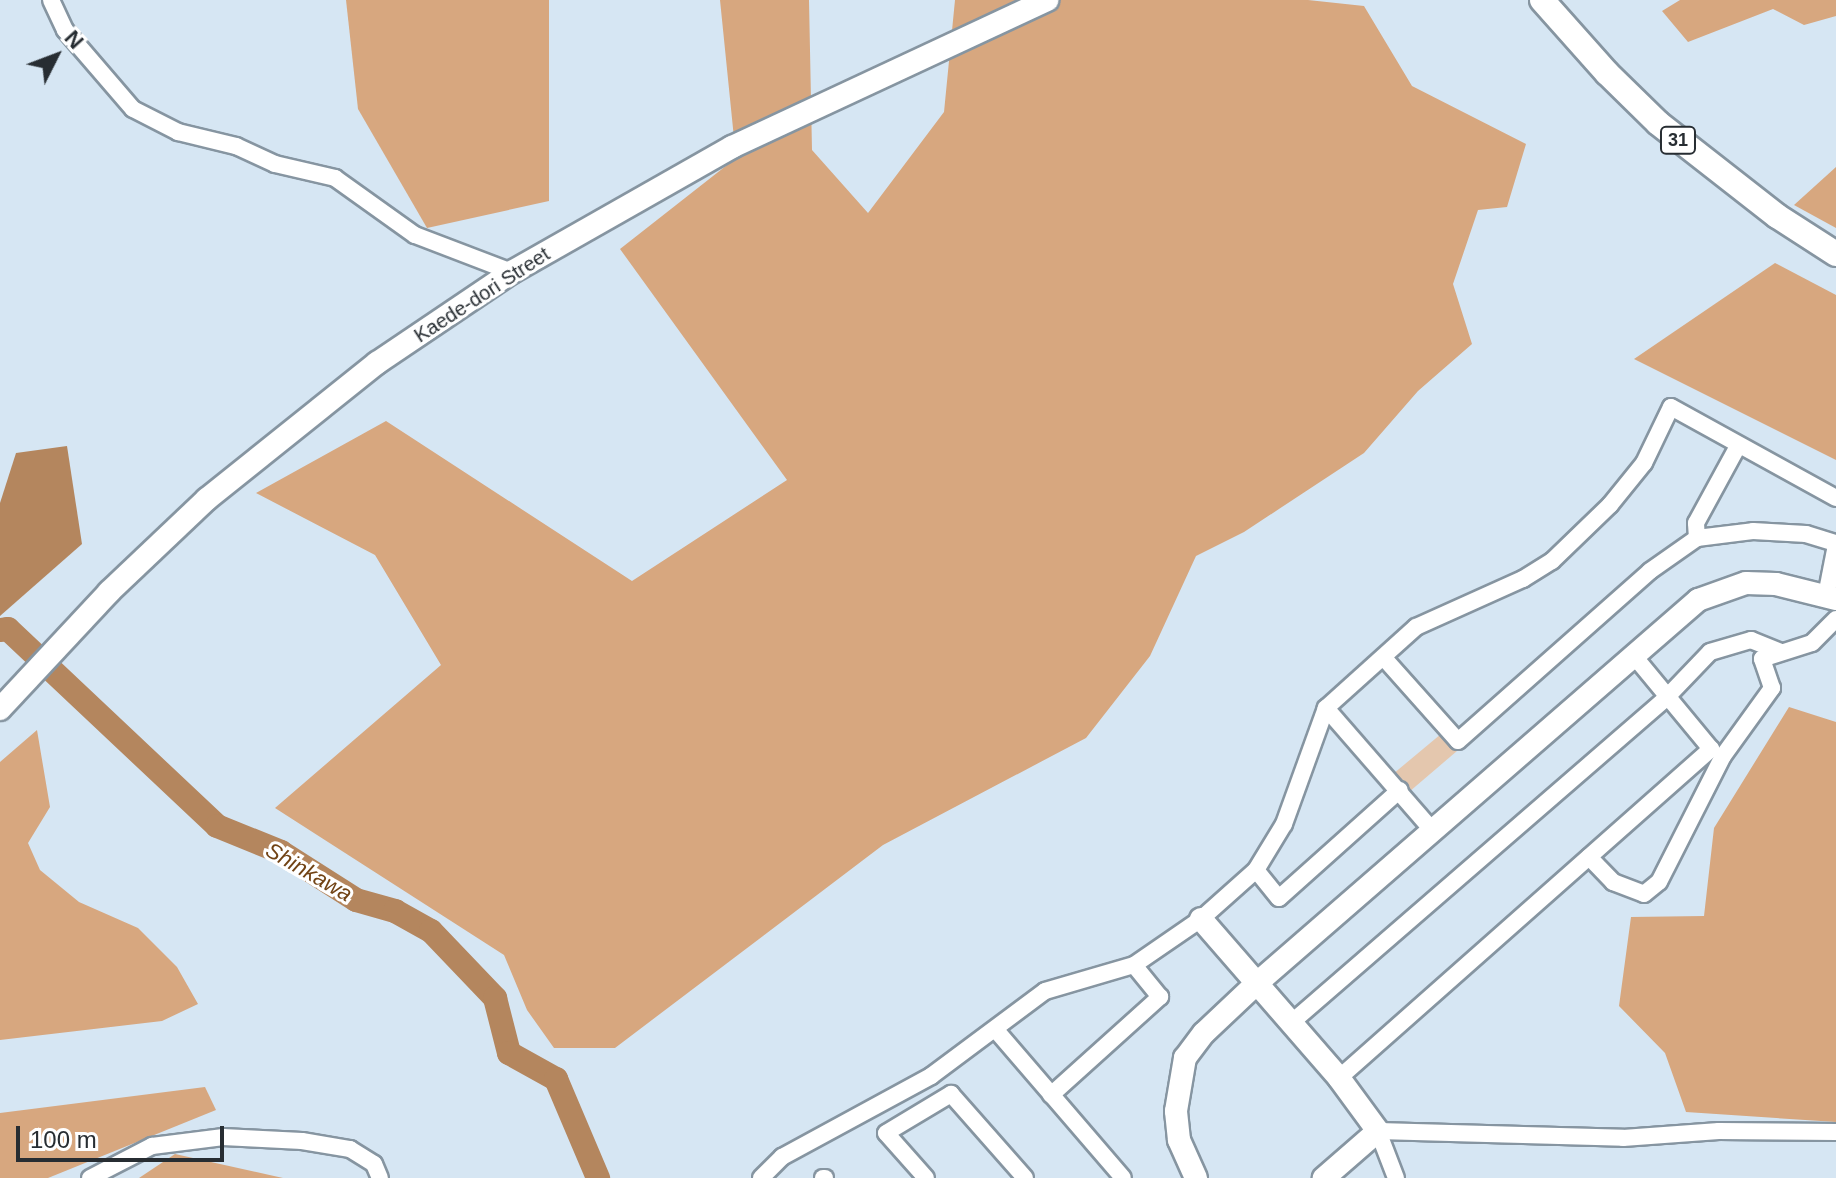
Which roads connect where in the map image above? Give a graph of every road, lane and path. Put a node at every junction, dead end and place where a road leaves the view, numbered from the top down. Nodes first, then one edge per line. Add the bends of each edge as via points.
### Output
1 (51, 0) edge
2 (1047, 0) edge
3 (1542, 0) edge
4 (1836, 254) edge
5 (512, 272) junction
6 (1738, 446) junction
7 (1836, 498) edge
8 (1697, 538) junction
9 (1836, 544) edge
10 (1831, 598) edge
11 (1836, 619) edge
12 (1781, 652) junction
13 (1634, 656) junction
14 (1384, 658) junction
15 (1667, 697) junction
16 (1326, 708) junction
17 (0, 709) edge
18 (1400, 790) junction
19 (1432, 830) junction
20 (1589, 857) junction
21 (1256, 870) junction
22 (1201, 919) junction
23 (1134, 965) junction
24 (1256, 984) junction
25 (1291, 1023) junction
26 (995, 1029) junction
27 (1339, 1078) junction
28 (1051, 1095) junction
29 (1378, 1131) junction
30 (1836, 1132) edge
31 (99, 1176) edge
32 (380, 1178) edge
33 (761, 1178) edge
34 (926, 1178) edge
35 (1025, 1178) edge
36 (1123, 1178) edge
37 (1196, 1178) edge
38 (1324, 1178) edge
39 (1396, 1178) edge

1 - 5 street via 65,30 133,109 178,132 335,178 415,235
2 - 5 street, Kaede-dori Street via 732,147
3 - 4 main road, 31 via 1658,123 1777,216
5 - 17 street, Kaede-dori Street via 377,363 207,499 119,582
6 - 7 street
6 - 8 street via 1696,523
6 - 14 street via 1671,407 1644,463 1552,561 1416,627
8 - 9 street via 1753,531 1806,534
8 - 14 street via 1650,571 1458,741
9 - 10 street
10 - 13 street via 1776,584 1746,583 1698,600
11 - 12 street via 1812,643
12 - 15 street via 1751,640 1710,652
12 - 20 street via 1762,659 1772,688 1723,756 1659,882 1644,894 1613,882
13 - 15 street
13 - 19 street
14 - 16 street
15 - 20 street via 1711,749
15 - 25 street
16 - 18 street
16 - 21 street via 1284,824
18 - 19 street
18 - 21 street via 1279,898
19 - 24 street
20 - 27 street
21 - 22 street
22 - 23 street
22 - 24 street
23 - 26 street via 1045,991
23 - 28 street via 1160,997
24 - 25 street
24 - 37 street via 1185,1058 1176,1111 1179,1140
25 - 27 street
26 - 28 street
26 - 33 street via 931,1076 782,1157
27 - 29 street
28 - 36 street
29 - 30 street via 1609,1138 1719,1131
29 - 38 street
29 - 39 street
31 - 32 street via 152,1146 223,1137 350,1149 374,1164
34 - 35 street via 886,1133 951,1094

